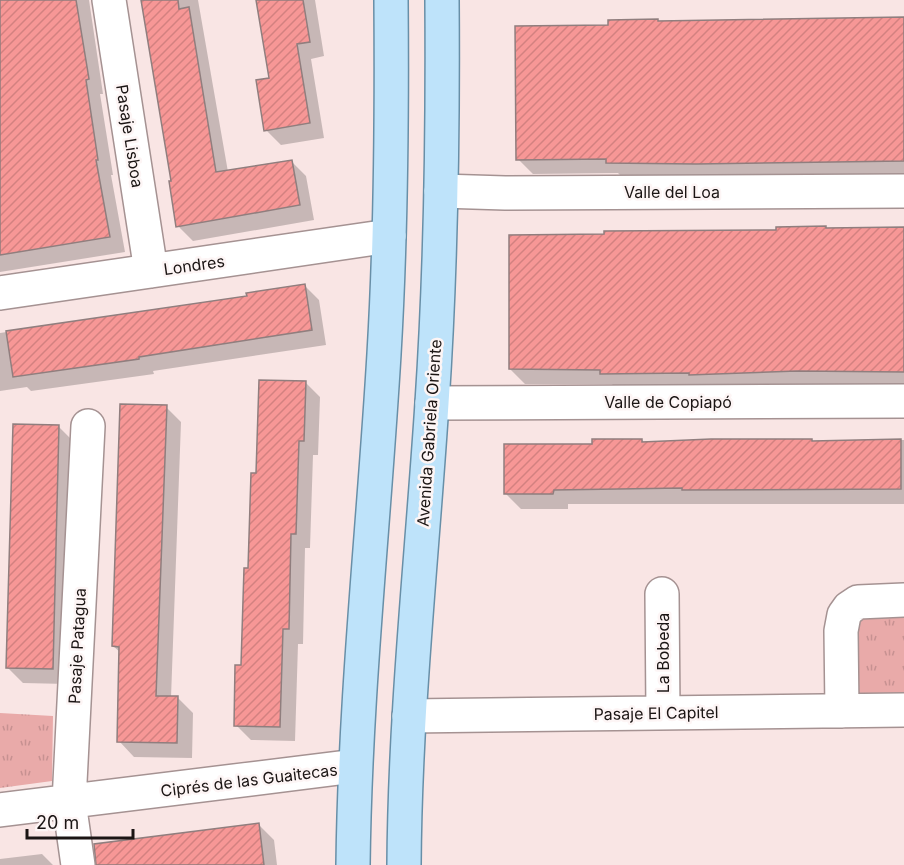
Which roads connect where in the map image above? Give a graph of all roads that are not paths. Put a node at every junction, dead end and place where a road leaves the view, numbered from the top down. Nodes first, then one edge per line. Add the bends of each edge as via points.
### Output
1 (109, 0) edge
2 (391, 0) edge
3 (442, 0) edge
4 (904, 190) edge
5 (441, 191) junction
6 (388, 236) junction
7 (151, 271) junction
8 (0, 293) edge
9 (904, 400) edge
10 (432, 403) junction
11 (88, 426) dead end
12 (662, 594) dead end
13 (904, 600) edge
14 (904, 710) edge
15 (842, 711) junction
16 (663, 713) junction
17 (409, 716) junction
18 (355, 766) junction
19 (69, 802) junction
20 (0, 810) edge
21 (78, 865) edge
22 (353, 865) edge
23 (404, 865) edge

1 - 7 street, Pasaje Lisboa
2 - 6 main road
3 - 5 main road, Avenida Gabriela Oriente
4 - 5 street, Valle del Loa
5 - 10 main road, Avenida Gabriela Oriente
6 - 7 street, Londres
6 - 18 main road via 384,352
7 - 8 street, Londres
9 - 10 street, Valle de Copiapó
10 - 17 main road, Avenida Gabriela Oriente
11 - 19 street, Pasaje Patagua
12 - 16 street, La Bobeda
13 - 15 street via 858,602 844,615
14 - 15 street, Pasaje El Capitel
15 - 16 street, Pasaje El Capitel
16 - 17 street, Pasaje El Capitel
17 - 23 main road, Avenida Gabriela Oriente
18 - 19 street, Ciprés de las Guaitecas
18 - 22 main road
19 - 20 street, Ciprés de las Guaitecas
19 - 21 street, Pasaje Patagua

